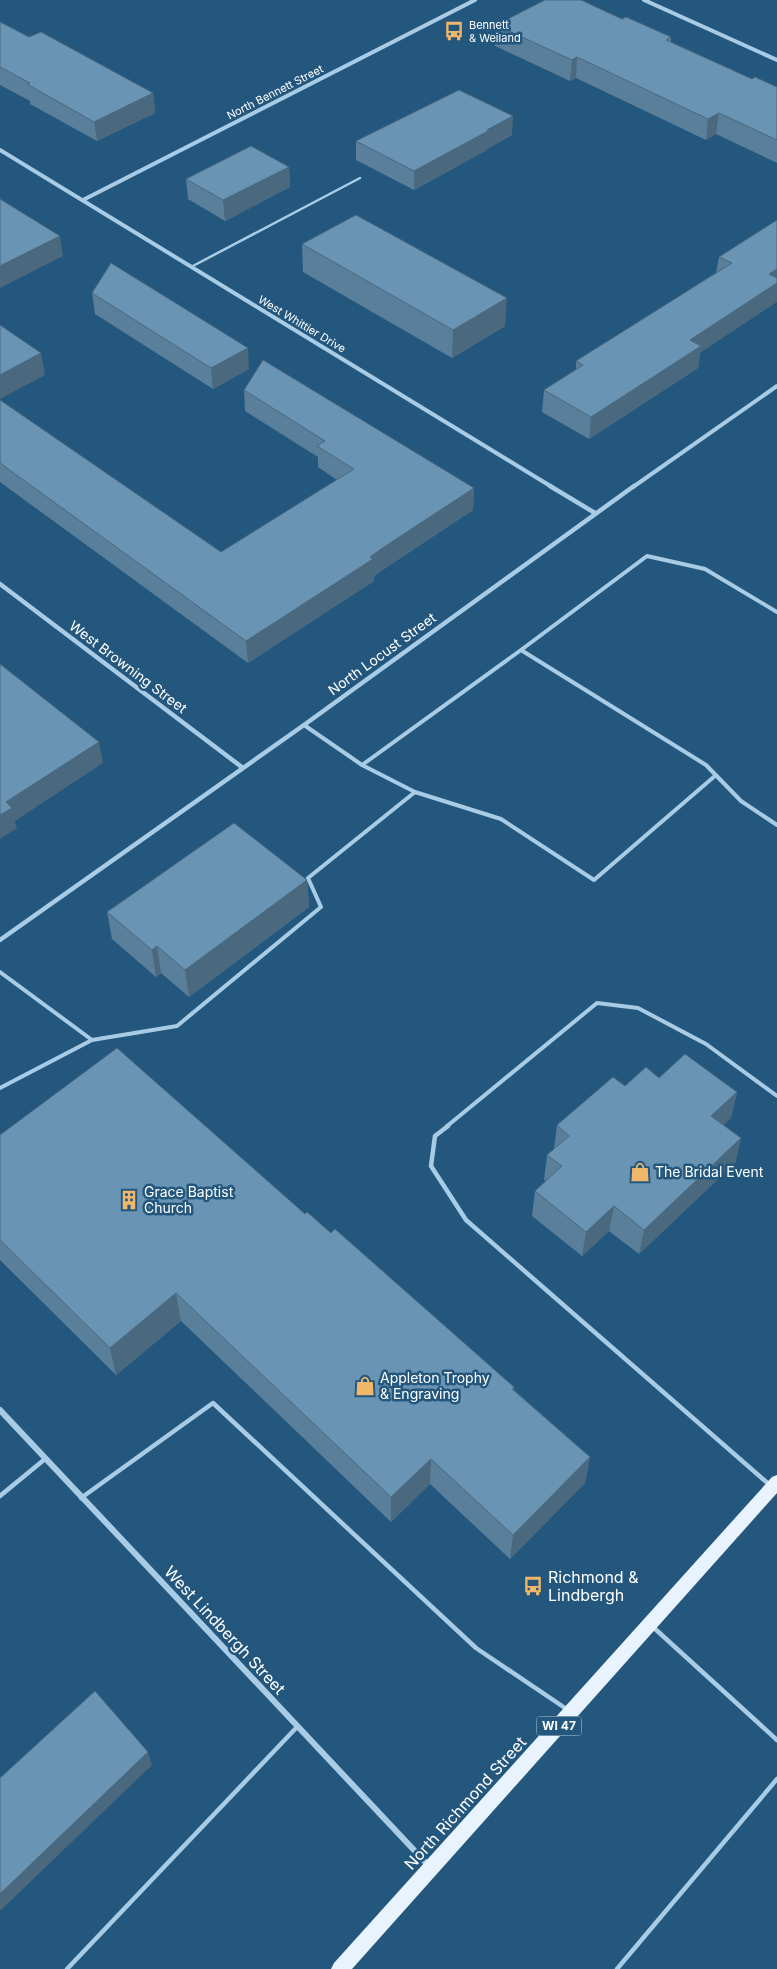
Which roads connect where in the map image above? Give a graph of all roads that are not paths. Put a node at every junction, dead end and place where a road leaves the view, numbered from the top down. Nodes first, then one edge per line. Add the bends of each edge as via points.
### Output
1 (475, 0) edge
2 (644, 0) edge
3 (777, 60) edge
4 (0, 150) edge
5 (360, 178) dead end
6 (82, 200) junction
7 (191, 267) junction
8 (777, 386) edge
9 (595, 513) junction
10 (0, 584) edge
11 (777, 612) edge
12 (521, 650) junction
13 (304, 725) junction
14 (362, 765) junction
15 (243, 768) junction
16 (716, 775) junction
17 (415, 792) junction
18 (777, 825) edge
19 (0, 940) edge
20 (0, 972) edge
21 (92, 1040) junction
22 (0, 1088) edge
23 (777, 1096) edge
24 (0, 1410) edge
25 (45, 1459) junction
26 (775, 1485) edge
27 (0, 1496) edge
28 (82, 1498) junction
29 (650, 1624) junction
30 (571, 1712) junction
31 (297, 1726) junction
32 (777, 1740) edge
33 (777, 1779) edge
34 (431, 1869) junction
35 (66, 1969) edge
36 (340, 1969) edge
37 (617, 1969) edge

1 - 6 street, North Bennett Street
2 - 3 street
4 - 6 street, West Whittier Drive
5 - 7 lane
6 - 7 street, West Whittier Drive
7 - 9 street, West Whittier Drive
8 - 9 street, North Locust Street
9 - 13 street, North Locust Street
10 - 15 street, West Browning Street
11 - 12 lane via 705,569 648,556
12 - 14 lane
12 - 16 lane via 706,765
13 - 14 lane
13 - 15 street, North Locust Street
14 - 17 lane
15 - 19 street, North Locust Street
16 - 17 lane via 594,880 501,819
16 - 18 lane via 741,801
17 - 21 lane via 308,878 321,907 178,1026
20 - 21 lane
21 - 22 lane
23 - 26 lane via 706,1044 638,1008 597,1004 434,1136 431,1166 466,1220
24 - 25 street, West Lindbergh Street
25 - 27 lane
25 - 28 street, West Lindbergh Street
26 - 29 main road, North Richmond Street / WI 47
28 - 30 lane via 214,1403 476,1648
28 - 31 street, West Lindbergh Street
29 - 30 main road, North Richmond Street / WI 47
29 - 32 lane
30 - 34 main road, North Richmond Street / WI 47
31 - 34 street, West Lindbergh Street
31 - 35 lane
33 - 37 lane
34 - 36 main road, North Richmond Street / WI 47

